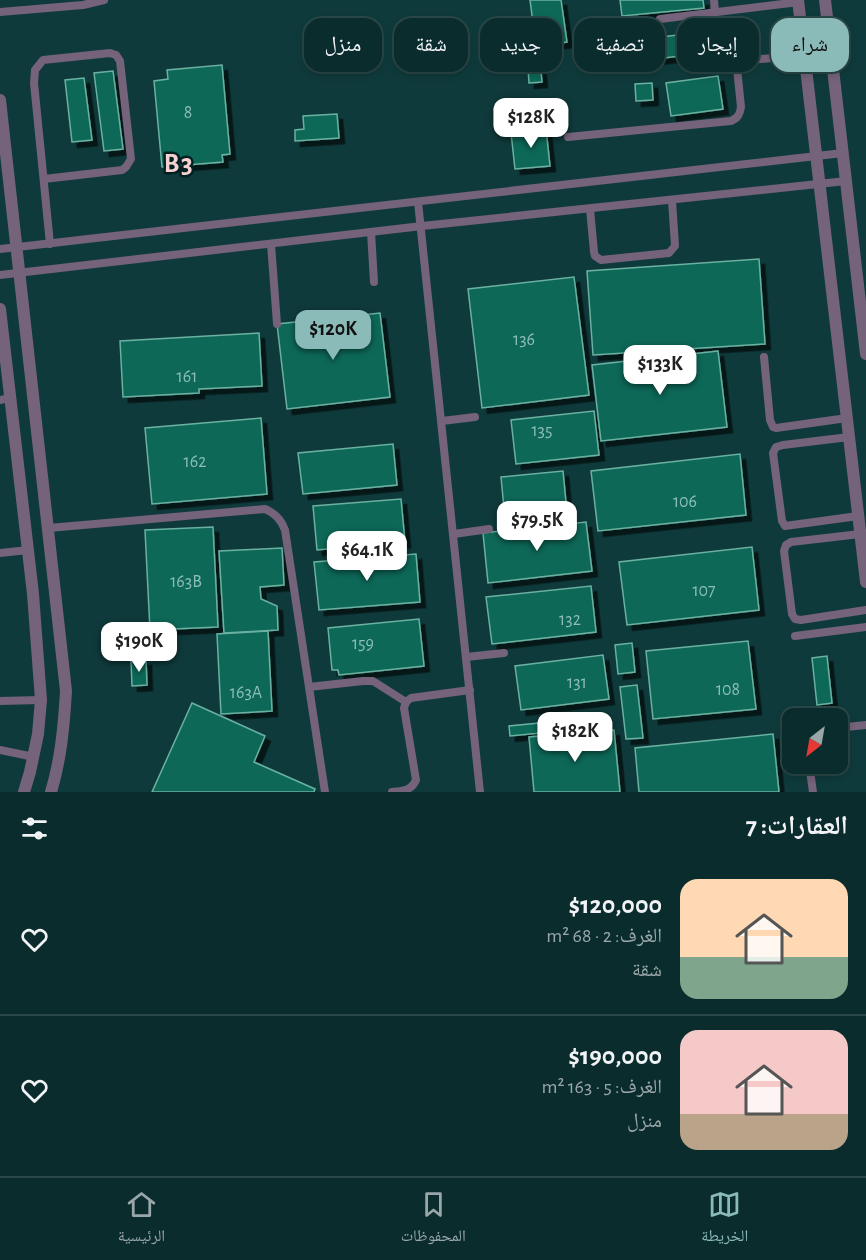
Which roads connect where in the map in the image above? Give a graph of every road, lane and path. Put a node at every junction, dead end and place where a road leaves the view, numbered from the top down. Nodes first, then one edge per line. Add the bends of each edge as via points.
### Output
1 (104, 0) edge
2 (714, 0) edge
3 (825, 0) edge
4 (799, 1) edge
5 (0, 12) edge
6 (716, 12) junction
7 (665, 18) edge
8 (801, 18) edge
9 (771, 58) edge
10 (807, 72) edge
11 (0, 100) edge
12 (568, 137) dead end
13 (843, 153) junction
14 (816, 156) junction
15 (44, 179) junction
16 (846, 181) junction
17 (820, 184) junction
18 (672, 200) junction
19 (418, 202) junction
20 (590, 209) junction
21 (422, 226) junction
22 (371, 232) junction
23 (50, 244) junction
24 (271, 244) junction
25 (17, 248) junction
26 (0, 249) edge
27 (20, 273) junction
28 (0, 275) edge
29 (374, 282) dead end
30 (0, 309) edge
31 (277, 324) dead end
32 (865, 346) edge
33 (764, 357) dead end
34 (5, 399) edge
35 (475, 417) dead end
36 (847, 418) junction
37 (442, 421) junction
38 (849, 437) junction
39 (858, 516) junction
40 (49, 528) junction
41 (489, 529) dead end
42 (454, 534) junction
43 (860, 534) junction
44 (28, 550) junction
45 (0, 553) edge
46 (866, 582) edge
47 (866, 610) edge
48 (866, 627) edge
49 (795, 636) dead end
50 (504, 653) dead end
51 (466, 657) junction
52 (309, 687) junction
53 (470, 690) junction
54 (41, 700) junction
55 (0, 701) edge
56 (406, 702) junction
57 (866, 725) edge
58 (848, 727) edge
59 (0, 750) edge
60 (34, 757) junction
61 (810, 774) edge
62 (24, 792) edge
63 (51, 792) edge
64 (325, 792) edge
65 (392, 792) edge
66 (480, 792) edge
67 (813, 792) edge

1 - 5 lane
2 - 6 lane
3 - 13 street
4 - 6 lane
4 - 8 street
6 - 7 lane
9 - 12 lane via 741,61 737,69 741,112 731,121
10 - 14 street
11 - 25 street
13 - 14 lane
13 - 16 street
14 - 17 street
14 - 19 lane
15 - 15 lane via 35,70 43,60 110,52 120,61 129,164 122,170
15 - 23 lane
16 - 17 lane
16 - 32 street
17 - 18 lane
17 - 36 street
18 - 20 lane
18 - 20 lane via 675,246 669,253 598,259
19 - 21 lane
19 - 23 lane
20 - 21 lane
21 - 22 lane
21 - 37 lane
22 - 24 lane
22 - 29 lane
23 - 25 lane
24 - 27 lane
24 - 31 lane
25 - 26 lane
25 - 27 street
27 - 28 lane
27 - 40 street
30 - 34 street
33 - 36 lane via 772,427
34 - 44 street
35 - 37 lane
36 - 38 street
37 - 42 lane
38 - 39 street
38 - 39 lane via 783,445 773,453 785,526
39 - 43 street
40 - 52 lane via 265,509 272,512 285,530
40 - 63 street via 66,691 63,734
41 - 42 lane
42 - 51 lane
43 - 46 street
43 - 47 lane via 791,542 784,551 795,619
44 - 45 lane
44 - 54 street
48 - 49 lane
50 - 51 lane
51 - 53 lane
52 - 56 lane via 373,681
52 - 64 lane
53 - 56 lane via 411,698
53 - 66 lane
54 - 55 lane
54 - 60 street
56 - 65 lane via 416,780 407,790
57 - 58 lane
59 - 60 lane
60 - 62 street
61 - 67 lane

